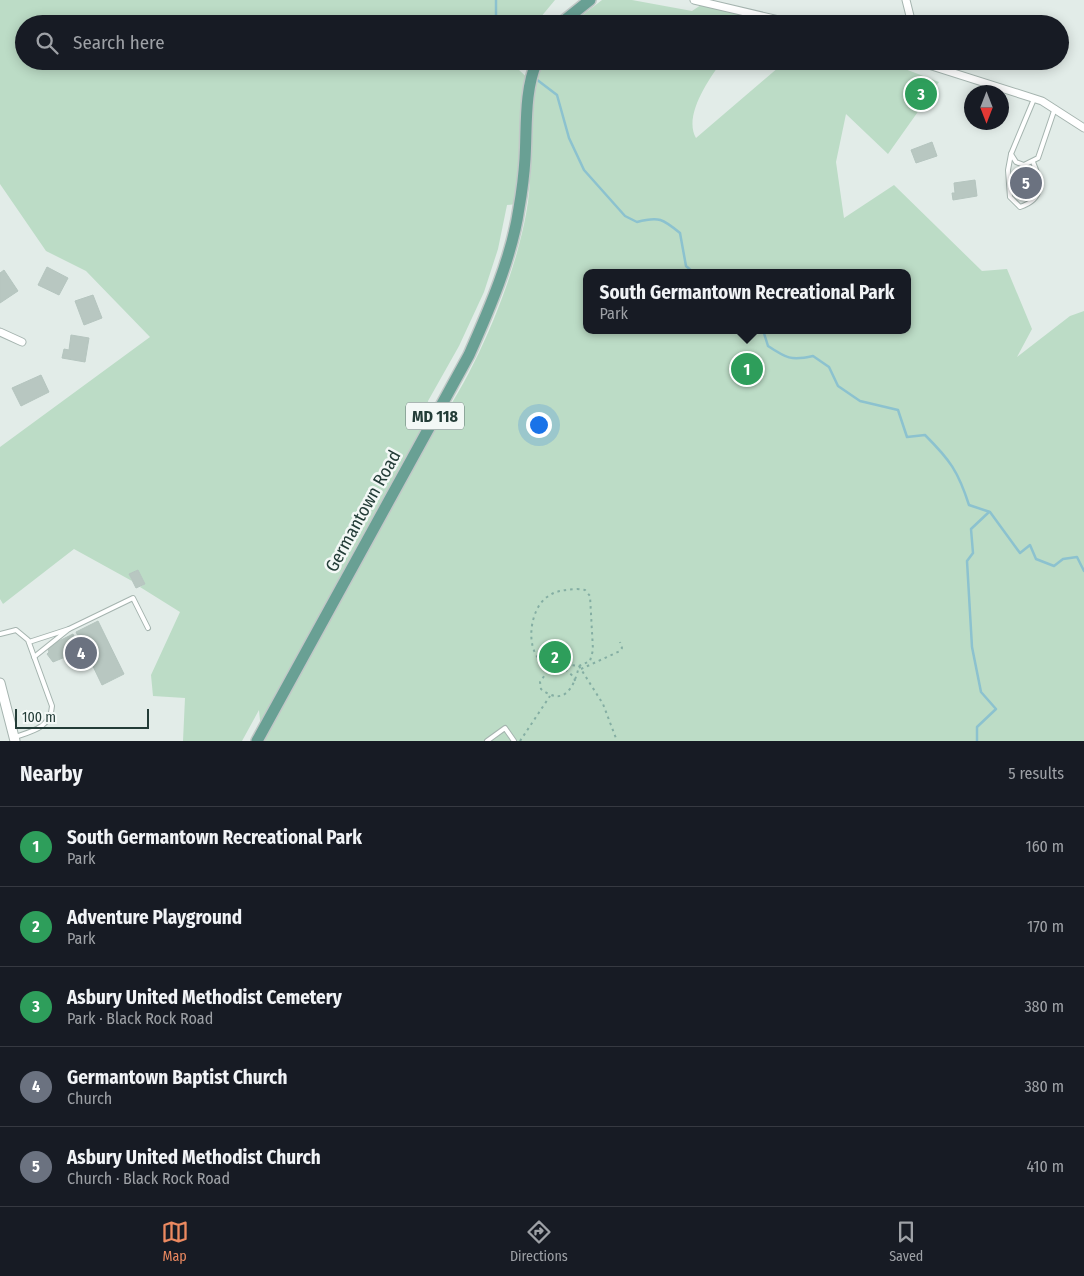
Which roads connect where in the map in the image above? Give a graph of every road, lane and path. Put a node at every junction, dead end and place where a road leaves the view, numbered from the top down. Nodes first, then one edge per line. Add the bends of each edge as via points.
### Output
1 (590, 0) edge
2 (694, 0) edge
3 (906, 0) edge
4 (571, 15) edge
5 (758, 15) edge
6 (910, 15) edge
7 (535, 70) edge
8 (945, 70) edge
9 (1034, 99) junction
10 (1055, 108) junction
11 (1084, 128) edge
12 (1011, 154) junction
13 (1033, 162) junction
14 (0, 332) edge
15 (22, 342) dead end
16 (148, 628) dead end
17 (69, 629) junction
18 (0, 634) edge
19 (28, 642) junction
20 (620, 642) dead end
21 (34, 657) junction
22 (579, 666) junction
23 (581, 670) junction
24 (575, 681) junction
25 (0, 683) edge
26 (550, 696) junction
27 (15, 739) edge
28 (257, 741) edge
29 (487, 741) edge
30 (514, 741) edge
31 (520, 741) edge
32 (617, 741) edge

1 - 4 main road
2 - 5 street
3 - 6 street
7 - 28 main road, Germantown Road / MD 118 via 528,94 519,210 485,320
8 - 9 street
9 - 10 street
9 - 12 lane
10 - 11 street
10 - 13 lane via 1038,158
12 - 13 lane via 1016,162 1024,165
12 - 13 lane via 1008,170 1010,197 1020,207 1032,203 1039,193 1039,176
14 - 15 street
16 - 17 lane via 133,598
17 - 19 lane
17 - 21 lane
18 - 19 lane via 16,630
19 - 21 lane
20 - 23 path via 620,650
21 - 27 lane via 52,706 51,715 46,724
22 - 22 path via 541,661 531,646 537,611 545,598 558,591 585,590 590,596 592,654 590,661
22 - 23 path
22 - 24 path
23 - 32 path via 603,704
24 - 26 path via 570,690 560,696
24 - 26 path via 566,670 547,672 540,682 541,689
25 - 27 street
26 - 31 path
29 - 30 lane via 504,728

